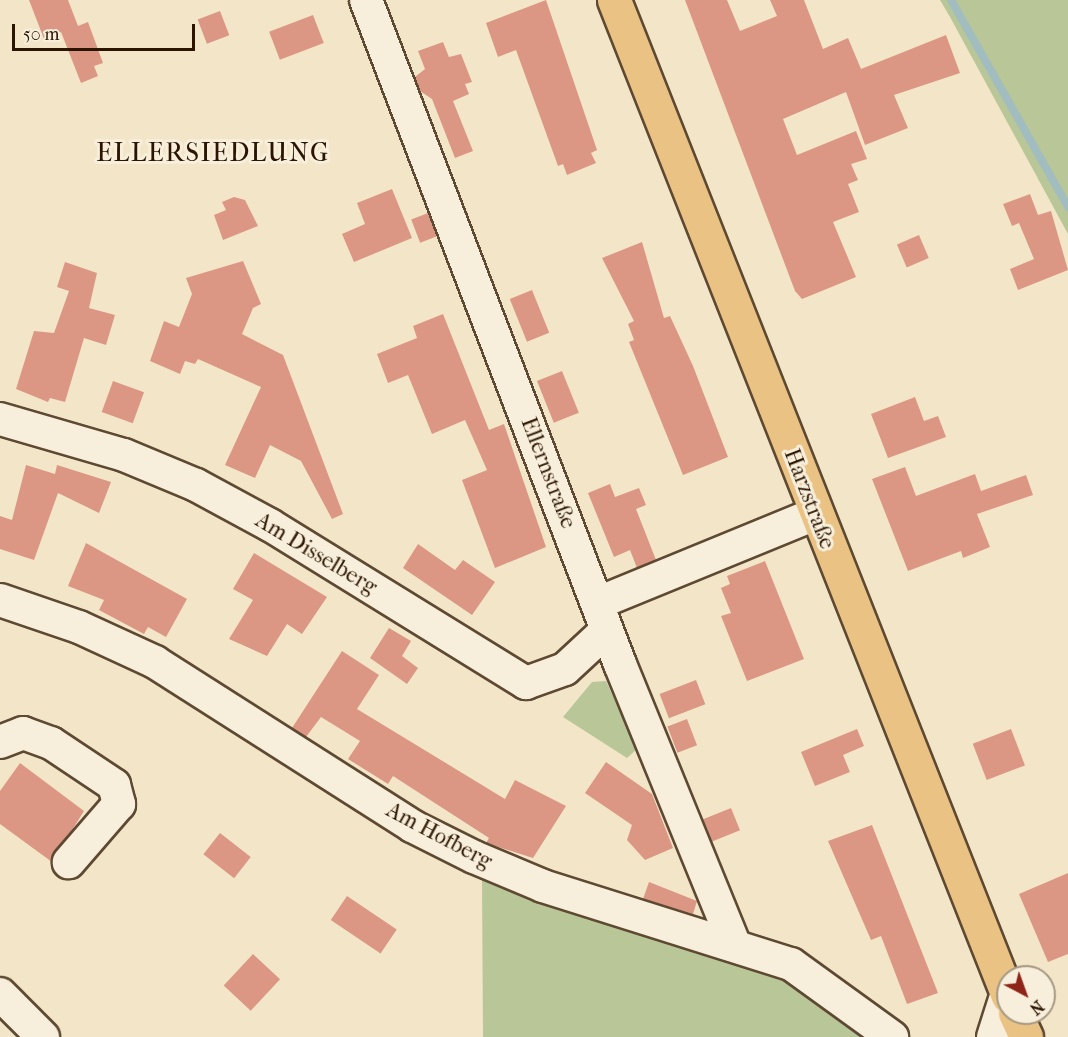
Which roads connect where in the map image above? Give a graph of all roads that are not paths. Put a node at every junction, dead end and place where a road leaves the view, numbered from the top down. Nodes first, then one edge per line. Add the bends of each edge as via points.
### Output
1 (366, 0) edge
2 (614, 0) edge
3 (0, 419) edge
4 (815, 514) junction
5 (0, 600) edge
6 (603, 617) junction
7 (0, 742) edge
8 (69, 862) dead end
9 (734, 944) junction
10 (996, 966) edge
11 (0, 994) edge
12 (43, 1037) edge
13 (892, 1037) edge

1 - 6 street, Ellernstraße
2 - 4 main road, Harzstraße
3 - 6 street, Am Disselberg via 124,454 196,485 526,683 565,669
4 - 6 street
4 - 10 main road, Harzstraße
5 - 9 street, Am Hofberg via 79,627 154,662 412,826 474,857 543,886
6 - 9 street, Ellernstraße
7 - 8 street via 23,733 51,743 114,785 118,804
9 - 13 street, Am Hofberg via 791,964
11 - 12 street

